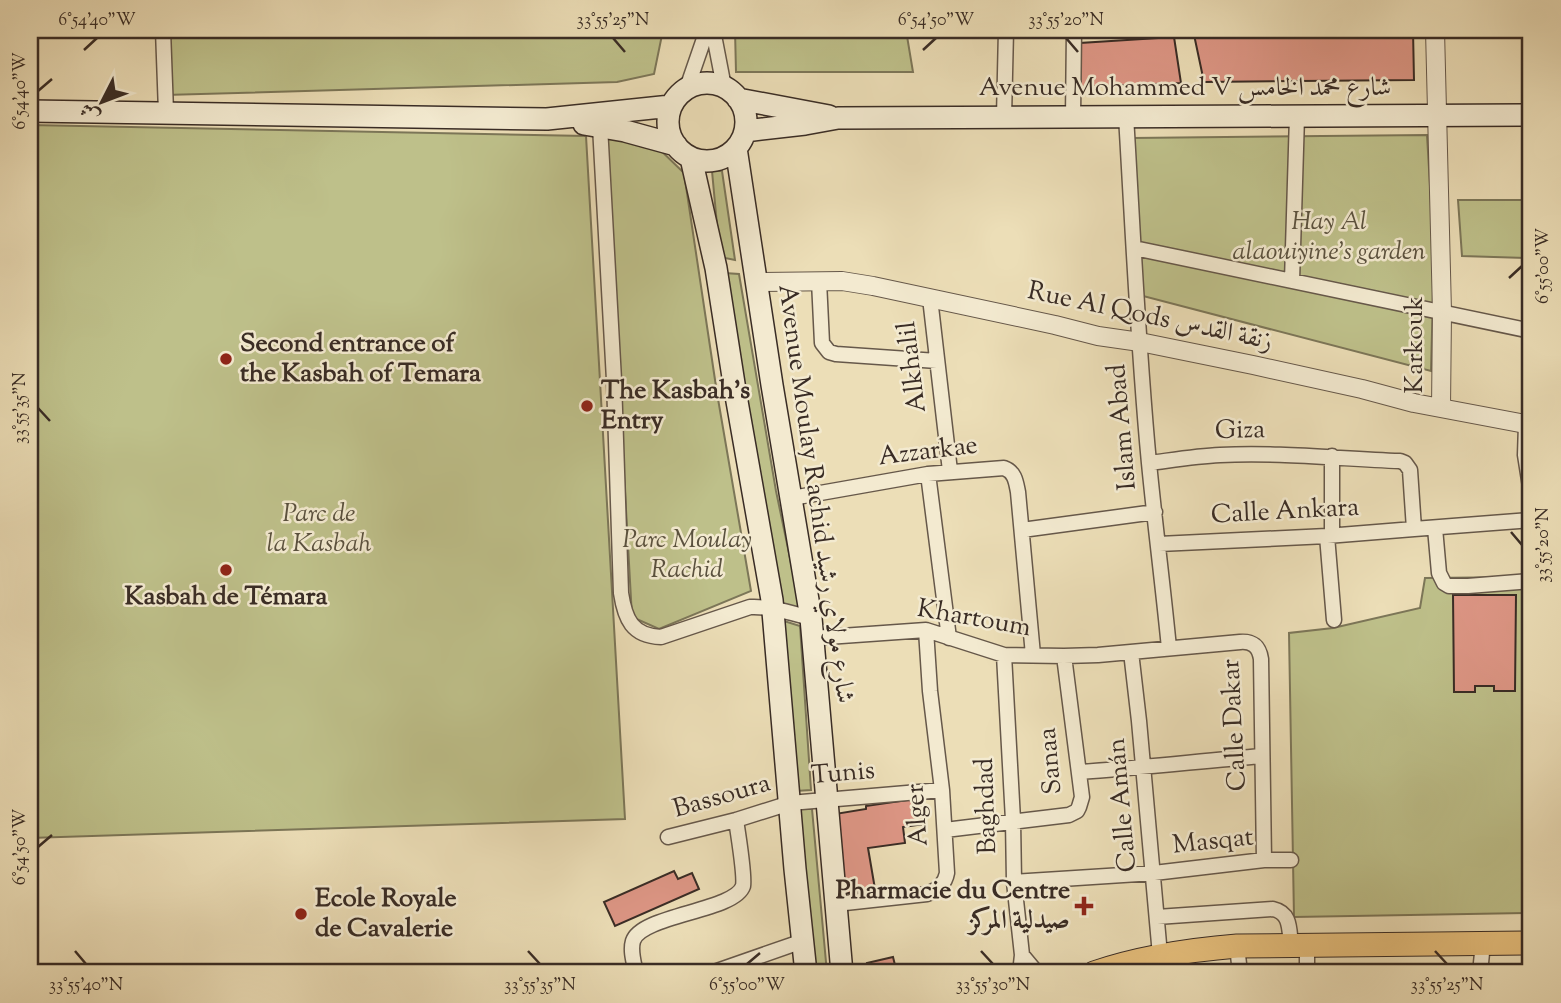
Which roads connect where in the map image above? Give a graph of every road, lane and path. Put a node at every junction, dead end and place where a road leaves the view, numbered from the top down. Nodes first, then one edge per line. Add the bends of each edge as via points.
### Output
1 (163, 30) edge
2 (707, 30) edge
3 (713, 30) edge
4 (1006, 30) edge
5 (1078, 30) edge
6 (1435, 30) edge
7 (687, 88) junction
8 (731, 93) junction
9 (671, 106) junction
10 (30, 111) edge
11 (166, 112) junction
12 (1437, 114) junction
13 (1531, 115) edge
14 (1297, 116) junction
15 (1004, 117) junction
16 (1073, 117) junction
17 (1126, 117) junction
18 (547, 118) junction
19 (838, 118) junction
20 (600, 126) junction
21 (741, 140) junction
22 (683, 152) junction
23 (1134, 248) junction
24 (716, 268) junction
25 (755, 273) junction
26 (818, 281) junction
27 (1292, 281) junction
28 (930, 298) junction
29 (1442, 312) junction
30 (1531, 331) edge
31 (1140, 342) junction
32 (937, 361) junction
33 (1441, 408) junction
34 (1529, 424) edge
35 (1332, 456) junction
36 (1150, 463) junction
37 (950, 471) junction
38 (928, 474) junction
39 (1531, 493) edge
40 (792, 498) junction
41 (1155, 512) junction
42 (1531, 520) edge
43 (1415, 528) junction
44 (1436, 528) junction
45 (1023, 530) junction
46 (1330, 535) junction
47 (1159, 544) junction
48 (1531, 580) edge
49 (773, 609) junction
50 (1334, 620) dead end
51 (812, 628) junction
52 (926, 630) junction
53 (948, 638) junction
54 (1240, 642) joint
55 (1168, 648) junction
56 (1130, 652) junction
57 (1004, 655) junction
58 (1033, 655) junction
59 (1064, 656) junction
60 (1262, 756) junction
61 (1143, 768) junction
62 (1079, 772) junction
63 (942, 790) junction
64 (827, 801) junction
65 (790, 803) junction
66 (736, 820) junction
67 (1013, 820) junction
68 (944, 830) junction
69 (668, 837) dead end
70 (1264, 860) junction
71 (1291, 860) dead end
72 (1154, 873) junction
73 (1014, 882) junction
74 (836, 904) junction
75 (1157, 917) junction
76 (803, 941) junction
77 (1483, 943) junction
78 (1531, 943) edge
79 (1299, 945) junction
80 (1237, 946) junction
81 (1160, 954) junction
82 (1023, 955) junction
83 (1106, 971) edge
84 (636, 973) edge
85 (711, 973) edge
86 (806, 973) edge
87 (842, 973) edge
88 (1020, 973) edge
89 (1037, 973) edge
90 (1240, 973) edge
91 (1307, 973) edge
92 (1480, 973) edge

1 - 11 street
2 - 7 street
3 - 8 street
4 - 15 street
5 - 16 street
6 - 12 street, Karkouk
7 - 8 main road via 712,83
7 - 9 main road
8 - 19 main road
8 - 21 main road via 744,109
9 - 18 main road
9 - 22 main road via 670,137
10 - 11 main road
11 - 18 main road
12 - 13 main road, Avenue Mohammed V شارع محمد الخامس
12 - 14 main road, Avenue Mohammed V شارع محمد الخامس
12 - 29 street, Karkouk
14 - 17 main road, Avenue Mohammed V شارع محمد الخامس
14 - 27 street
15 - 16 main road, Avenue Mohammed V شارع محمد الخامس
15 - 19 main road, Avenue Mohammed V شارع محمد الخامس
16 - 17 main road, Avenue Mohammed V شارع محمد الخامس
17 - 23 street, Islam Abad
18 - 20 main road
19 - 21 main road
20 - 22 main road
20 - 49 street, Khartoum via 624,609 639,631 661,638 750,607
21 - 22 main road via 729,155 710,161
21 - 25 main road, Avenue Moulay Rachid شارع مولاي رشيد
22 - 24 main road
23 - 27 street
23 - 31 street, Islam Abad
24 - 25 main road
24 - 49 main road
25 - 26 street, Rue Al Qods زنقة القدس
25 - 40 main road, Avenue Moulay Rachid شارع مولاي رشيد
26 - 28 street, Rue Al Qods زنقة القدس via 842,281
26 - 32 street via 822,343 829,352
27 - 29 street
28 - 31 street, Rue Al Qods زنقة القدس
28 - 32 street, Alkhalil
29 - 30 street
29 - 33 street, Karkouk
31 - 33 street, Rue Al Qods زنقة القدس
31 - 36 street, Islam Abad
32 - 37 street, Alkhalil
33 - 34 street, Rue Al Qods زنقة القدس
34 - 39 street via 1525,455
35 - 36 street, Giza via 1216,455
35 - 43 street, Giza via 1405,463 1410,470
35 - 46 street
36 - 41 street, Islam Abad
37 - 38 street, Azzarkae
37 - 45 street, Azzarkae via 1009,470 1016,480
38 - 40 street, Azzarkae
38 - 53 street
40 - 51 main road, Avenue Moulay Rachid شارع مولاي رشيد
41 - 45 street
41 - 47 street, Islam Abad
42 - 44 street, Calle Ankara
43 - 44 street, Calle Ankara
43 - 46 street, Calle Ankara
44 - 48 street via 1439,573 1449,586
45 - 58 street, Azzarkae
46 - 47 street, Calle Ankara
46 - 50 street
47 - 55 street, Islam Abad
49 - 51 street, Khartoum
49 - 65 main road
51 - 52 street, Khartoum
51 - 64 main road, Avenue Moulay Rachid شارع مولاي رشيد
52 - 53 street, Khartoum
52 - 63 street, Alger
53 - 57 street, Khartoum
54 - 55 street, Khartoum
54 - 60 street, Calle Dakar via 1255,645 1260,653
55 - 56 street, Khartoum
56 - 59 street, Khartoum
56 - 61 street, Calle Amán
57 - 58 street, Khartoum
57 - 67 street, Baghdad
58 - 59 street, Khartoum
59 - 62 street, Sanaa
60 - 61 street
60 - 70 street, Calle Dakar
61 - 62 street
61 - 72 street, Calle Amán
62 - 67 street, Sanaa via 1082,797 1077,811
63 - 64 street, Tunis
63 - 68 street, Alger
64 - 65 street, Tunis
64 - 74 main road, Avenue Moulay Rachid شارع مولاي رشيد
65 - 66 street, Bassoura
65 - 76 main road
66 - 69 street, Bassoura
66 - 84 street via 741,889 636,934 632,942
67 - 68 street, Sanaa
67 - 73 street, Baghdad
68 - 74 street, Alger via 947,873 940,887 927,894
70 - 71 street, Masqat
70 - 72 street, Masqat
72 - 73 street, Masqat
72 - 75 street, Calle Amán
73 - 82 street, Baghdad
74 - 87 main road, Avenue Moulay Rachid شارع مولاي رشيد
75 - 79 street via 1273,909 1285,915
75 - 81 street, Calle Amán
76 - 85 street
76 - 86 main road
77 - 78 main road
77 - 79 main road
77 - 92 street
79 - 80 main road
79 - 91 street
80 - 81 main road
80 - 90 street
81 - 83 main road
82 - 88 street, Baghdad
82 - 89 street

